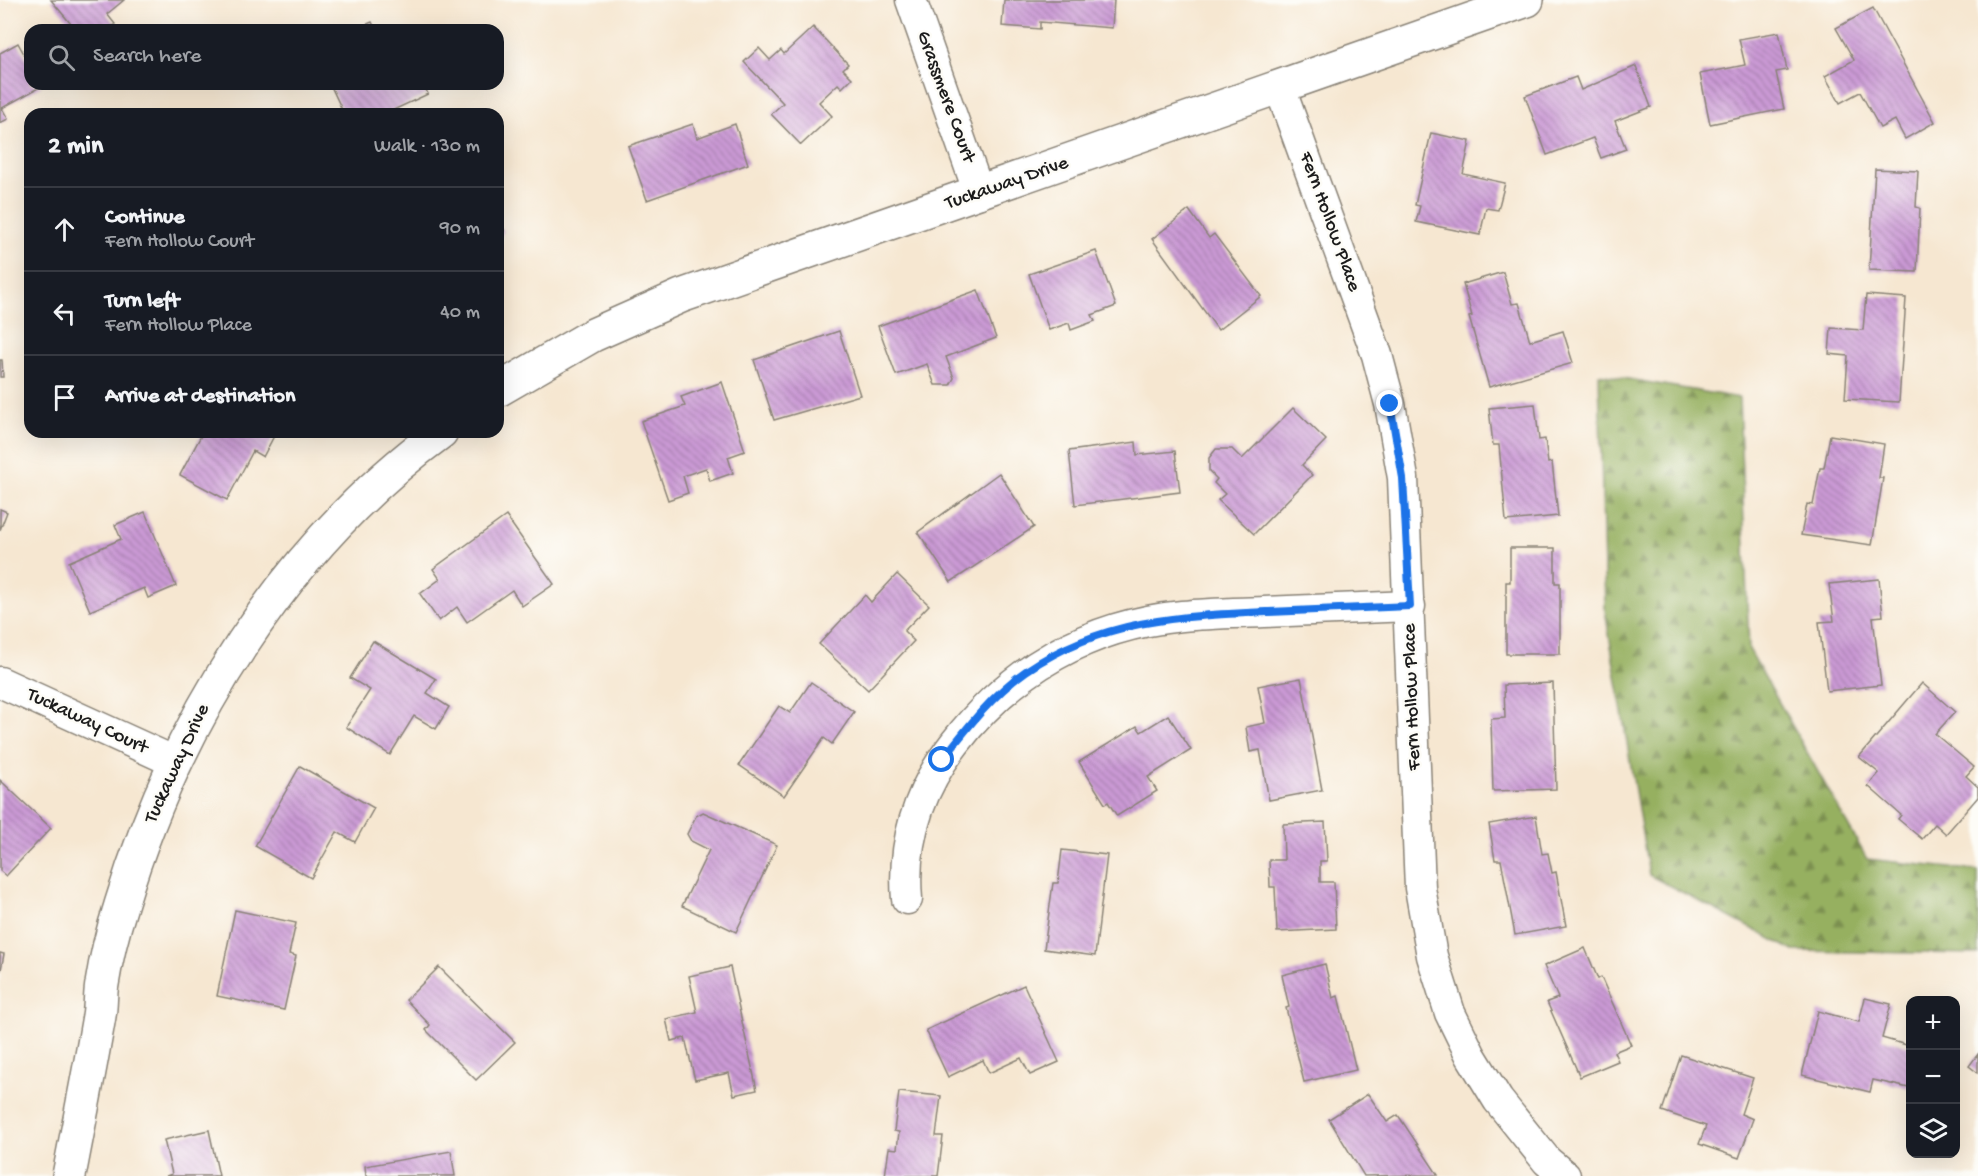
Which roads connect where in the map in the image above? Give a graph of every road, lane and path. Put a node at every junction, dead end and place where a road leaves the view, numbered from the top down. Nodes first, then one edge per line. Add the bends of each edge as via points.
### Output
1 (910, 0) edge
2 (1527, 0) edge
3 (1280, 88) junction
4 (979, 194) junction
5 (504, 386) edge
6 (424, 438) edge
7 (1410, 606) junction
8 (0, 682) edge
9 (174, 762) junction
10 (907, 899) dead end
11 (69, 1176) edge
12 (1565, 1176) edge

1 - 4 street, Grassmere Court
2 - 3 street, Tuckaway Drive
3 - 4 street, Tuckaway Drive
3 - 7 street, Fern Hollow Place via 1377,355 1390,404 1403,478
4 - 5 street, Tuckaway Drive via 681,296 592,335
6 - 9 street, Tuckaway Drive via 320,543 271,604 208,699
7 - 10 street via 1182,616 1134,623 1066,648 1025,672 979,712 942,760 920,801 909,840
7 - 12 street, Fern Hollow Place via 1420,888 1432,956 1450,1013 1471,1056 1498,1100 1547,1161
8 - 9 street, Tuckaway Court
9 - 11 street, Tuckaway Drive via 121,905 102,984

